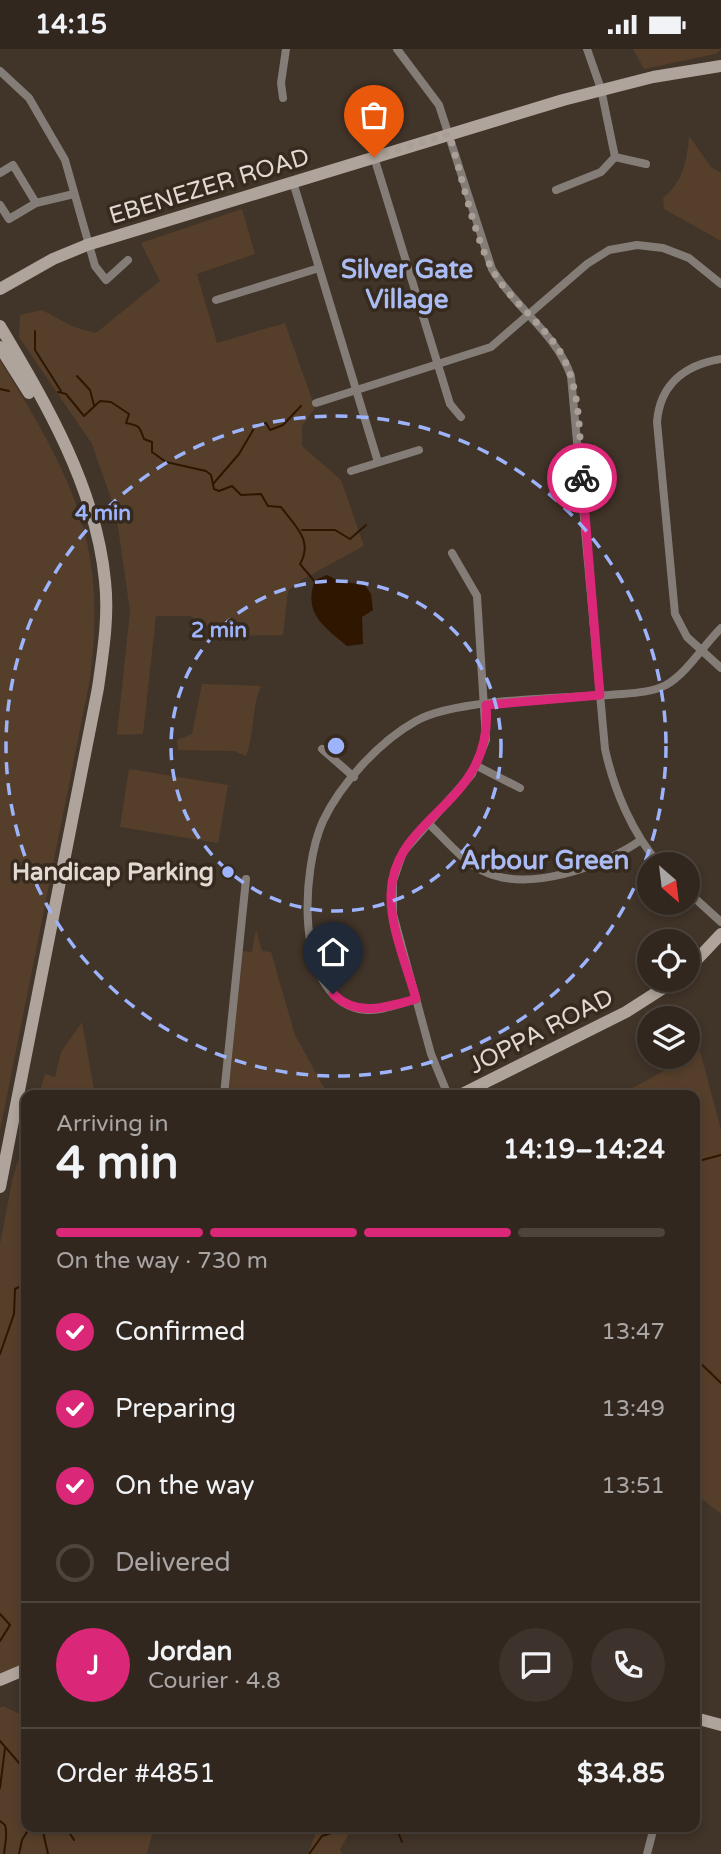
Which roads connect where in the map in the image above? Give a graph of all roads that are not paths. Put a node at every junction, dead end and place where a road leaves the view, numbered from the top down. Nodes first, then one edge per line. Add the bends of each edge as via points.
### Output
1 (286, 49) edge
2 (397, 49) edge
3 (587, 49) edge
4 (721, 67) edge
5 (0, 71) edge
6 (601, 89) junction
7 (283, 98) dead end
8 (449, 134) junction
9 (374, 157) junction
10 (615, 157) junction
11 (646, 165) dead end
12 (0, 173) edge
13 (293, 183) junction
14 (556, 190) dead end
15 (74, 194) junction
16 (36, 203) junction
17 (0, 205) edge
18 (87, 246) junction
19 (128, 260) dead end
20 (319, 268) junction
21 (721, 284) edge
22 (0, 289) edge
23 (216, 300) dead end
24 (530, 316) junction
25 (0, 326) edge
26 (0, 347) edge
27 (721, 359) edge
28 (438, 365) junction
29 (356, 390) junction
30 (316, 403) dead end
31 (461, 417) dead end
32 (51, 420) junction
33 (419, 450) dead end
34 (378, 462) junction
35 (351, 471) dead end
36 (452, 553) dead end
37 (721, 628) edge
38 (699, 649) junction
39 (721, 668) edge
40 (600, 695) junction
41 (486, 705) junction
42 (322, 749) dead end
43 (477, 766) junction
44 (354, 777) junction
45 (520, 789) dead end
46 (428, 823) junction
47 (641, 840) junction
48 (650, 852) edge
49 (246, 879) dead end
50 (700, 903) edge
51 (721, 922) edge
52 (721, 934) edge
53 (700, 956) edge
54 (657, 992) edge
55 (416, 999) junction
56 (225, 1090) edge
57 (446, 1090) edge
58 (470, 1090) edge
59 (0, 1187) edge
60 (21, 1671) edge
61 (0, 1680) edge
62 (700, 1719) edge
63 (721, 1725) edge
64 (653, 1832) edge
65 (648, 1854) edge

1 - 7 street
2 - 8 street via 435,98
3 - 6 street
4 - 6 street, EBENEZER ROAD
5 - 15 street via 36,107 65,160
6 - 8 street, EBENEZER ROAD
6 - 10 street
8 - 9 street, EBENEZER ROAD
8 - 24 street via 492,269
9 - 13 street, EBENEZER ROAD
9 - 28 street
10 - 11 street
10 - 14 street via 601,172
12 - 16 street via 13,165
13 - 18 street, EBENEZER ROAD
13 - 20 street
15 - 16 street
15 - 18 street
16 - 17 street via 9,219
18 - 19 street via 94,266 106,280
18 - 22 street, EBENEZER ROAD
20 - 23 street
20 - 29 street
21 - 24 street via 677,253 629,246 599,255
24 - 28 street via 491,347
24 - 40 street via 562,354 573,386
25 - 32 street
26 - 32 street
27 - 38 street via 679,374 665,392 657,422 673,608 680,626
28 - 29 street
28 - 31 street via 450,404
29 - 30 street
29 - 34 street
32 - 59 street via 72,459 96,526 105,582 105,635
33 - 34 street
34 - 35 street
36 - 41 street via 477,596
37 - 38 street
38 - 39 street
38 - 40 street via 679,675 663,686
40 - 41 street
40 - 47 street via 609,768
41 - 43 street via 486,740
41 - 44 street via 438,712 418,720 389,741
42 - 44 street
43 - 45 street
43 - 46 street
44 - 55 street via 323,820 309,866 307,913 318,968 333,994 354,1007 374,1010
46 - 47 street via 480,869 511,880 589,866
46 - 55 street via 403,852 391,893
47 - 48 street
49 - 56 street
50 - 51 street
52 - 53 street
54 - 58 street, JOPPA ROAD
55 - 57 street
60 - 61 street
62 - 63 street
64 - 65 street

